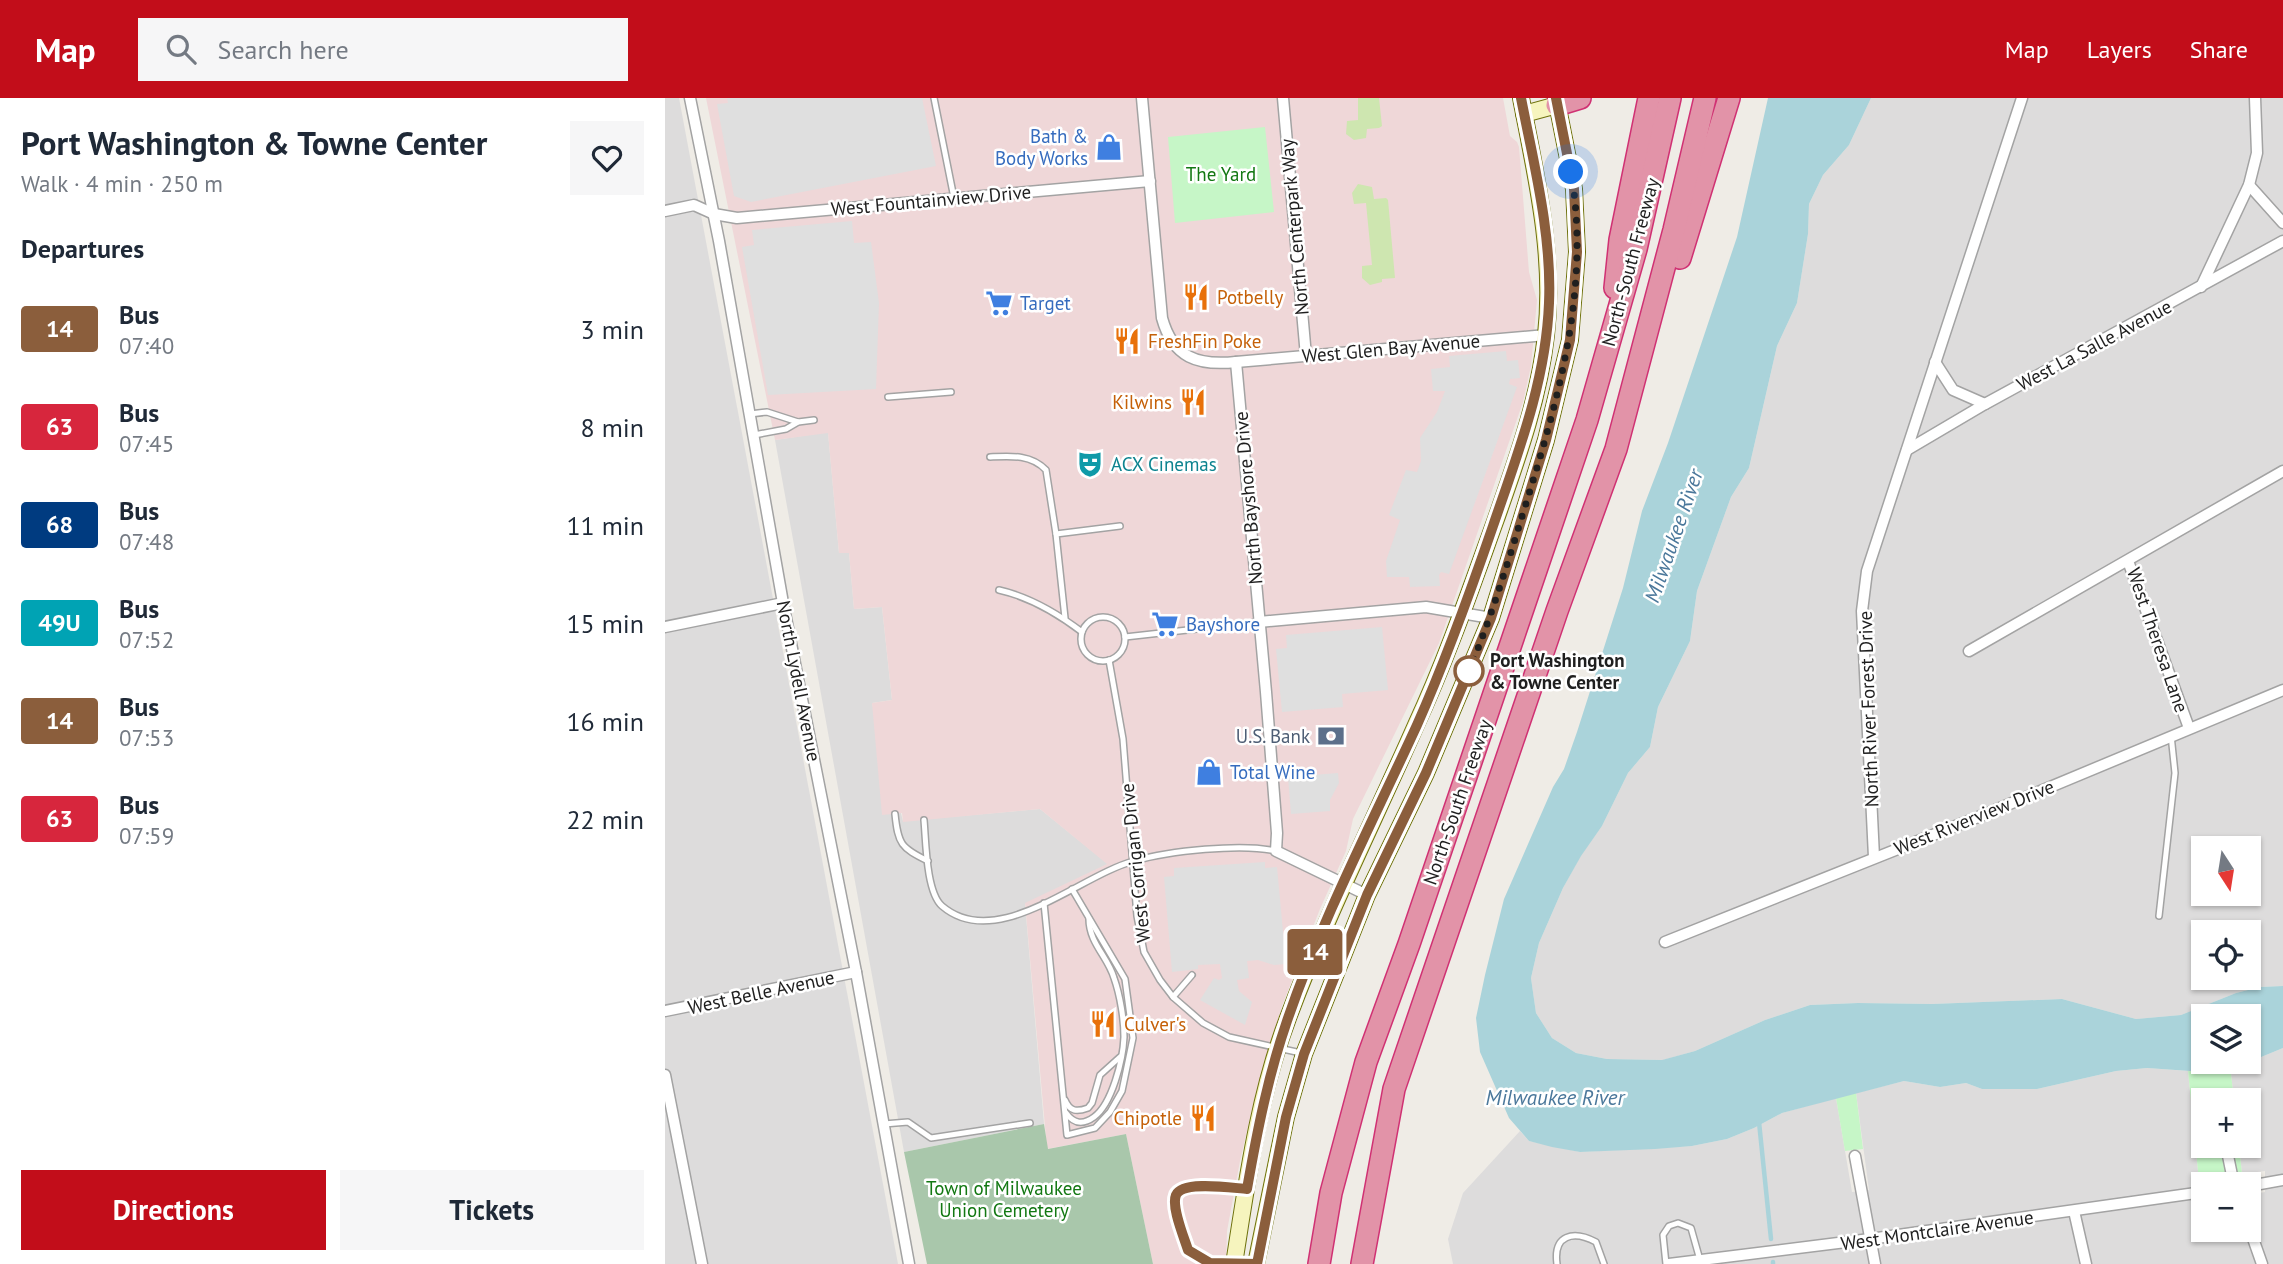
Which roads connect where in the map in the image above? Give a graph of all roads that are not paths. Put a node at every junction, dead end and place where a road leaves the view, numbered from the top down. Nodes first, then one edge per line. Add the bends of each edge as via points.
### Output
1 (690, 98) edge
2 (934, 98) edge
3 (1142, 98) edge
4 (1283, 98) edge
5 (1580, 98) edge
6 (1649, 98) edge
7 (1670, 98) edge
8 (1705, 98) edge
9 (1729, 98) edge
10 (2022, 98) edge
11 (2255, 98) edge
12 (1557, 102) edge
13 (1522, 106) edge
14 (1150, 181) junction
15 (2249, 185) junction
16 (954, 198) junction
17 (665, 211) edge
18 (714, 214) junction
19 (2283, 223) edge
20 (2283, 241) edge
21 (2201, 287) junction
22 (1612, 332) junction
23 (1546, 335) junction
24 (1306, 356) junction
25 (1236, 362) junction
26 (1935, 362) junction
27 (951, 392) dead end
28 (888, 397) dead end
29 (1985, 404) junction
30 (750, 414) junction
31 (814, 421) dead end
32 (797, 422) junction
33 (754, 435) junction
34 (1616, 449) junction
35 (1907, 450) junction
36 (989, 457) dead end
37 (2283, 471) edge
38 (1121, 526) dead end
39 (1056, 534) junction
40 (2128, 561) junction
41 (999, 590) dead end
42 (783, 603) junction
43 (1463, 614) junction
44 (1065, 618) junction
45 (1491, 618) junction
46 (1259, 622) junction
47 (665, 627) edge
48 (1082, 632) junction
49 (1125, 637) junction
50 (1969, 651) dead end
51 (1109, 660) junction
52 (2283, 690) edge
53 (2189, 728) junction
54 (2171, 735) junction
55 (895, 814) dead end
56 (923, 820) dead end
57 (1276, 851) junction
58 (1874, 857) junction
59 (928, 861) junction
60 (1133, 861) junction
61 (1343, 884) junction
62 (1072, 889) junction
63 (1367, 895) junction
64 (1044, 903) junction
65 (2159, 916) dead end
66 (1090, 918) junction
67 (1665, 942) dead end
68 (856, 972) junction
69 (1192, 975) dead end
70 (1173, 997) junction
71 (665, 1012) edge
72 (1279, 1047) junction
73 (1304, 1054) junction
74 (1121, 1057) junction
75 (665, 1075) edge
76 (1063, 1097) junction
77 (1065, 1111) junction
78 (1030, 1123) dead end
79 (884, 1125) junction
80 (1855, 1156) dead end
81 (2283, 1180) edge
82 (2261, 1184) edge
83 (1247, 1189) junction
84 (2191, 1194) edge
85 (2074, 1211) junction
86 (1870, 1239) junction
87 (2254, 1242) edge
88 (1700, 1260) junction
89 (702, 1264) edge
90 (909, 1264) edge
91 (1208, 1264) edge
92 (1234, 1264) edge
93 (1257, 1264) edge
94 (1319, 1264) edge
95 (1362, 1264) edge
96 (1557, 1264) edge
97 (1604, 1264) edge
98 (1667, 1264) edge
99 (1875, 1264) edge
100 (2086, 1264) edge
101 (2262, 1264) edge

1 - 18 street, North Lydell Avenue
2 - 16 lane
3 - 14 street
4 - 24 street, North Centerpark Way
5 - 12 highway
6 - 22 highway via 1620,240
7 - 22 highway, North-South Freeway
8 - 34 highway, North-South Freeway
9 - 34 highway
10 - 26 street, North River Forest Drive
11 - 15 street via 2257,153
12 - 13 main road
12 - 45 main road via 1574,189 1577,252 1570,340 1546,440
13 - 23 main road via 1546,247
14 - 16 street, West Fountainview Drive
14 - 25 street via 1165,329 1181,352 1197,360
15 - 19 street
15 - 21 street
16 - 18 street, West Fountainview Drive via 737,218
17 - 18 street, West Fountainview Drive via 694,205
18 - 30 street, North Lydell Avenue
20 - 21 street, West La Salle Avenue
21 - 29 street, West La Salle Avenue
22 - 94 highway, North-South Freeway via 1587,420 1366,1062 1331,1194
23 - 24 street, West Glen Bay Avenue
23 - 43 main road via 1537,394
24 - 25 street, West Glen Bay Avenue
25 - 46 street, North Bayshore Drive
26 - 29 street via 1953,390
26 - 35 street, North River Forest Drive
27 - 28 lane
29 - 35 street, West La Salle Avenue
30 - 32 lane via 767,412
30 - 33 street, North Lydell Avenue
31 - 32 lane
32 - 33 lane via 786,429
33 - 42 street, North Lydell Avenue
34 - 95 highway, North-South Freeway via 1394,1089
35 - 58 street, North River Forest Drive via 1867,571 1862,611
36 - 39 lane via 1025,457 1046,470
37 - 40 street, West Theresa Lane
38 - 39 lane
39 - 44 lane
40 - 50 street
40 - 53 street, West Theresa Lane
41 - 44 lane via 1019,594
42 - 47 street
42 - 68 street, North Lydell Avenue
43 - 45 street
43 - 46 street via 1426,607
43 - 61 main road
44 - 48 lane
45 - 63 main road via 1426,773
46 - 49 lane
46 - 57 street, North Bayshore Drive
48 - 49 lane via 1091,621 1105,617 1118,624
48 - 51 lane via 1085,652 1095,660
49 - 51 lane via 1121,651
51 - 60 lane, West Corrigan Drive via 1123,740
52 - 53 street, West Riverview Drive
53 - 54 street, West Riverview Drive
54 - 58 street, West Riverview Drive
54 - 65 lane via 2175,773
55 - 59 lane via 904,849
56 - 59 lane
57 - 60 lane via 1215,849
57 - 61 street
58 - 67 street, West Riverview Drive
59 - 64 lane via 930,883 941,905 965,919 993,920
60 - 62 lane
60 - 70 lane, West Corrigan Drive via 1144,952
61 - 63 street
61 - 72 main road
62 - 64 lane
62 - 66 lane
63 - 73 main road
64 - 76 lane
66 - 74 lane via 1090,933 1114,977 1124,1032
66 - 77 lane via 1125,979 1133,1044 1120,1095 1101,1124 1067,1135
68 - 71 street, West Belle Avenue
68 - 79 street, North Lydell Avenue
69 - 70 lane
70 - 72 lane, West Corrigan Drive via 1203,1023 1229,1037
72 - 73 lane, West Corrigan Drive
72 - 83 main road via 1260,1110
73 - 93 main road via 1286,1117
74 - 76 lane via 1100,1075 1089,1108 1072,1110
74 - 77 lane via 1100,1112 1078,1123
75 - 89 street
76 - 77 lane
78 - 79 lane via 931,1138 908,1122
79 - 90 street, North Lydell Avenue
80 - 86 street
81 - 82 street
83 - 91 lane via 1202,1185 1181,1190 1176,1196 1175,1208 1188,1250
83 - 92 main road
84 - 85 street, West Montclaire Avenue
85 - 86 street, West Montclaire Avenue
85 - 100 street
86 - 88 street, West Montclaire Avenue
86 - 99 street
87 - 101 street
88 - 98 street, West Montclaire Avenue
88 - 98 lane via 1691,1228 1678,1223 1663,1235
91 - 92 lane
92 - 93 lane
96 - 97 lane via 1560,1242 1570,1235 1582,1235 1596,1242

